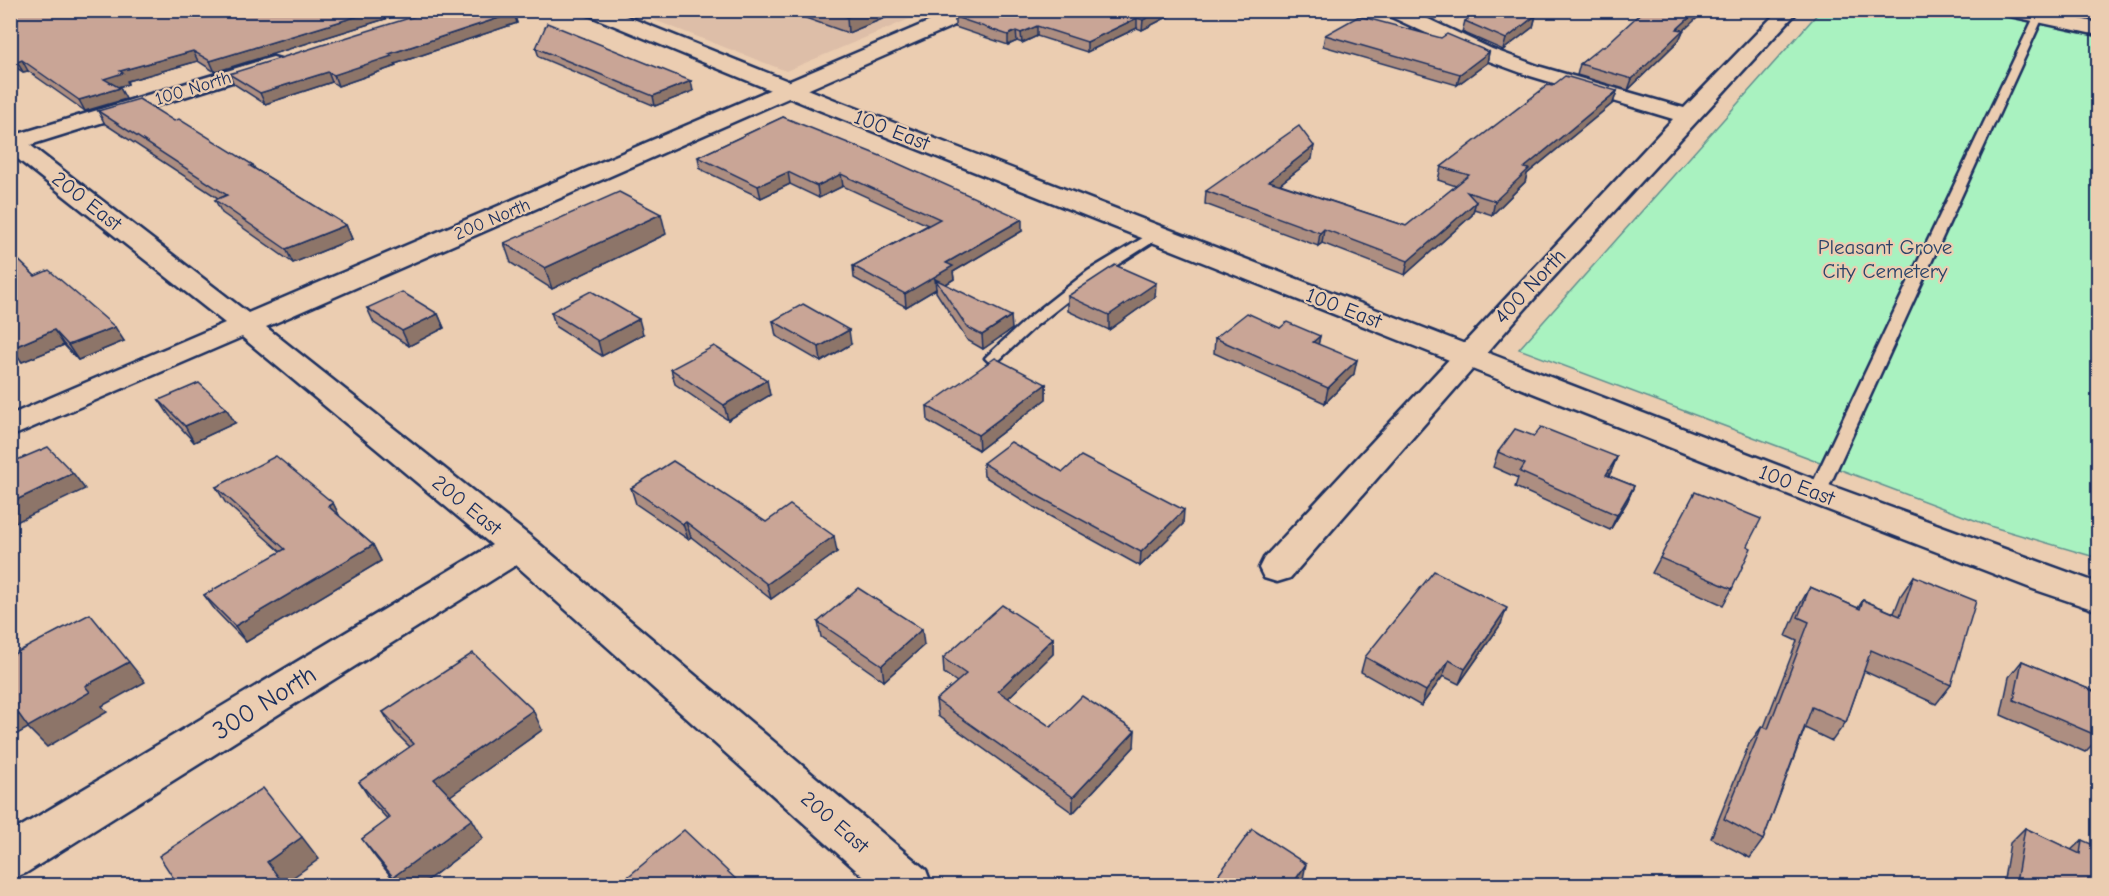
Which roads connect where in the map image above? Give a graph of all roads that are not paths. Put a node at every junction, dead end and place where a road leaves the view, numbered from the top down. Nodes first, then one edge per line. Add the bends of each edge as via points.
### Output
1 (593, 10) edge
2 (926, 10) edge
3 (1392, 10) edge
4 (1790, 10) edge
5 (2010, 10) edge
6 (963, 15) edge
7 (2038, 17) junction
8 (2098, 29) edge
9 (292, 57) edge
10 (791, 90) junction
11 (1687, 116) junction
12 (11, 143) edge
13 (1156, 234) junction
14 (245, 325) junction
15 (1466, 356) junction
16 (993, 358) edge
17 (10, 427) edge
18 (1817, 493) junction
19 (518, 546) junction
20 (1276, 568) dead end
21 (2098, 597) edge
22 (10, 858) edge
23 (909, 885) edge

1 - 10 street, 100 East
2 - 6 lane
3 - 11 street via 1534,71
4 - 11 street, 400 North
5 - 7 street
6 - 10 street, 200 North
7 - 8 street
7 - 18 lane
9 - 12 street, 100 North
10 - 13 street, 100 East
10 - 14 street, 200 North
11 - 15 street, 400 North
12 - 14 street, 200 East
13 - 15 street, 100 East
13 - 16 lane via 1093,274
14 - 17 street, 200 North
14 - 19 street, 200 East
15 - 18 street, 100 East
15 - 20 street, 400 North
18 - 21 street, 100 East
19 - 22 street, 300 North
19 - 23 street, 200 East

